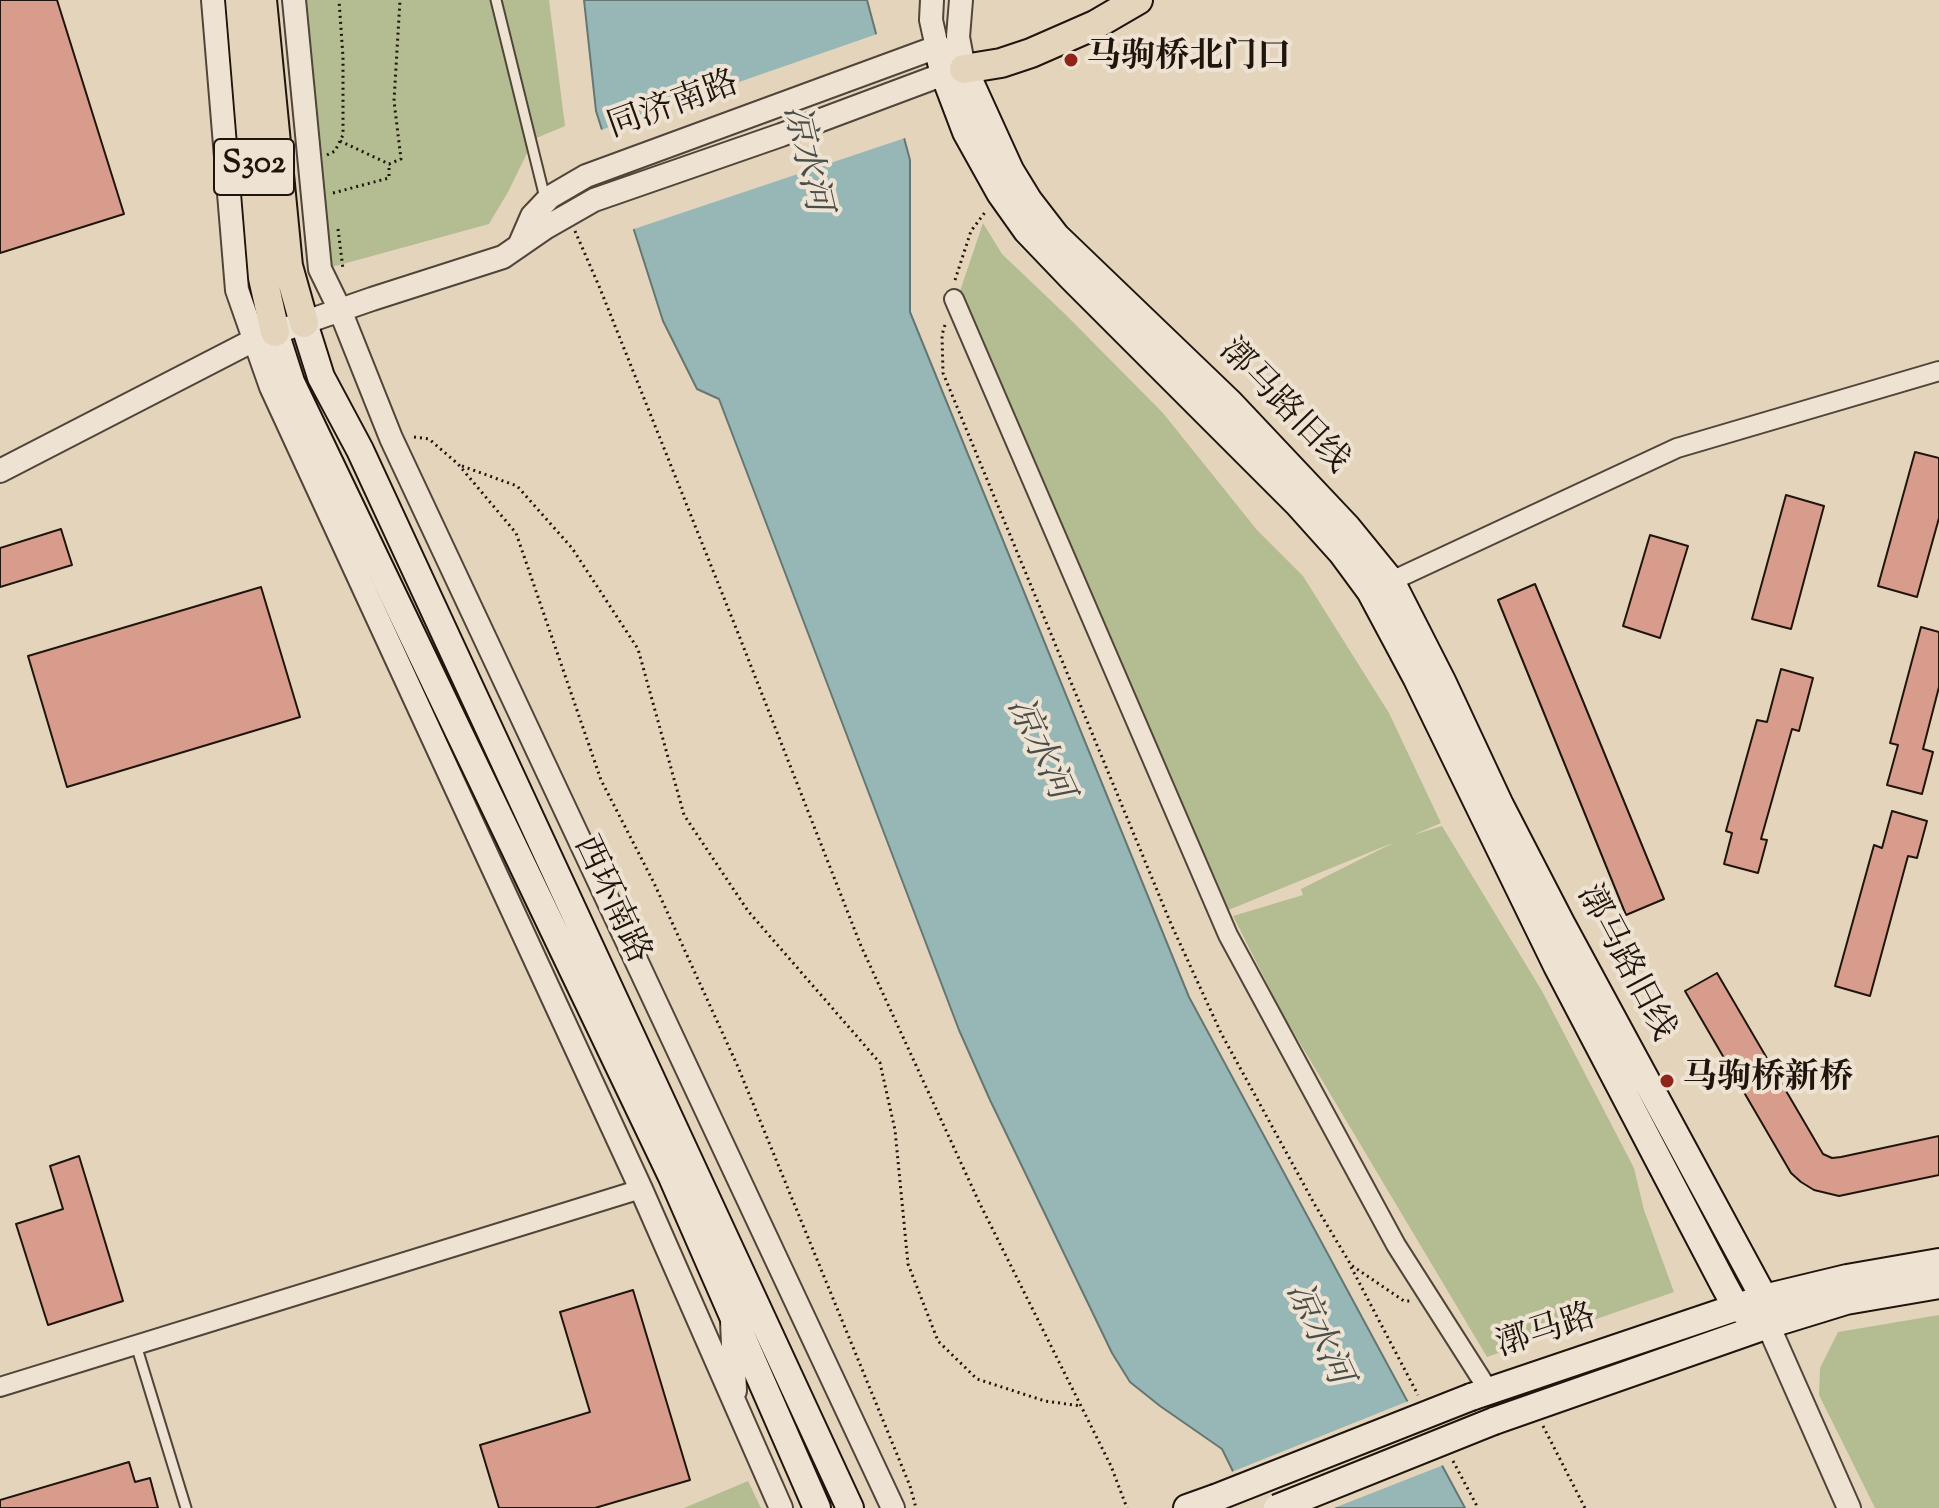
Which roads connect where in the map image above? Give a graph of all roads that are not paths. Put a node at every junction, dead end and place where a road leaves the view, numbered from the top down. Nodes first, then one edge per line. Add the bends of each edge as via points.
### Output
1 (223, 0) edge
2 (240, 0) edge
3 (262, 0) edge
4 (294, 0) edge
5 (496, 0) edge
6 (932, 0) edge
7 (961, 0) edge
8 (1138, 0) edge
9 (214, 11) edge
10 (937, 47) junction
11 (954, 71) junction
12 (546, 202) junction
13 (519, 246) junction
14 (954, 299) road end
15 (340, 310) junction
16 (304, 323) junction
17 (265, 336) junction
18 (1939, 371) edge
19 (0, 471) edge
20 (1380, 586) junction
21 (526, 873) junction
22 (535, 958) junction
23 (641, 1189) junction
24 (1939, 1262) edge
25 (1939, 1285) edge
26 (1764, 1298) junction
27 (1736, 1307) junction
28 (731, 1312) junction
29 (1768, 1325) junction
30 (136, 1345) junction
31 (0, 1387) edge
32 (1480, 1394) junction
33 (735, 1403) junction
34 (186, 1508) edge
35 (781, 1508) edge
36 (817, 1508) edge
37 (850, 1508) edge
38 (893, 1508) edge
39 (1187, 1508) edge
40 (1277, 1508) edge
41 (1849, 1508) edge

1 - 9 street
2 - 17 main road, S302
3 - 16 main road, S302 via 288,266
4 - 15 street via 320,269
5 - 12 lane
6 - 10 street
7 - 11 street
8 - 11 main road via 1031,53
9 - 17 street via 237,290
10 - 11 main road, 漷马路旧线
10 - 12 street, 同济南路 via 586,176
11 - 13 street, 同济南路 via 594,200
11 - 20 main road, 漷马路旧线 via 1029,201 1056,236 1230,403 1347,527
12 - 13 street, 同济南路 via 532,216
13 - 15 street, 同济南路 via 503,257
14 - 32 street via 1228,935
15 - 16 street, 同济南路
15 - 38 street via 391,438
16 - 17 street, 同济南路
16 - 37 main road, 西环南路 via 321,377 360,450
17 - 19 street, 同济南路
17 - 21 main road, 西环南路
17 - 22 street via 271,387
18 - 20 street via 1677,448
20 - 26 main road, 漷马路旧线 via 1443,683 1561,923
20 - 27 main road, 漷马路旧线 via 1417,679 1557,966
21 - 22 street
21 - 28 main road, 西环南路
22 - 23 street
23 - 30 street
23 - 33 street
24 - 26 main road, 漷马路
25 - 29 main road, 漷马路 via 1846,1301
26 - 27 main road, 漷马路
26 - 29 main road, 漷马路旧线
27 - 29 main road
27 - 32 main road, 漷马路
28 - 33 street
28 - 36 main road, 西环南路
29 - 40 main road, 漷马路, bridge via 1533,1406
29 - 41 street
30 - 31 street
30 - 34 lane
32 - 39 main road, 漷马路, bridge
33 - 35 street

